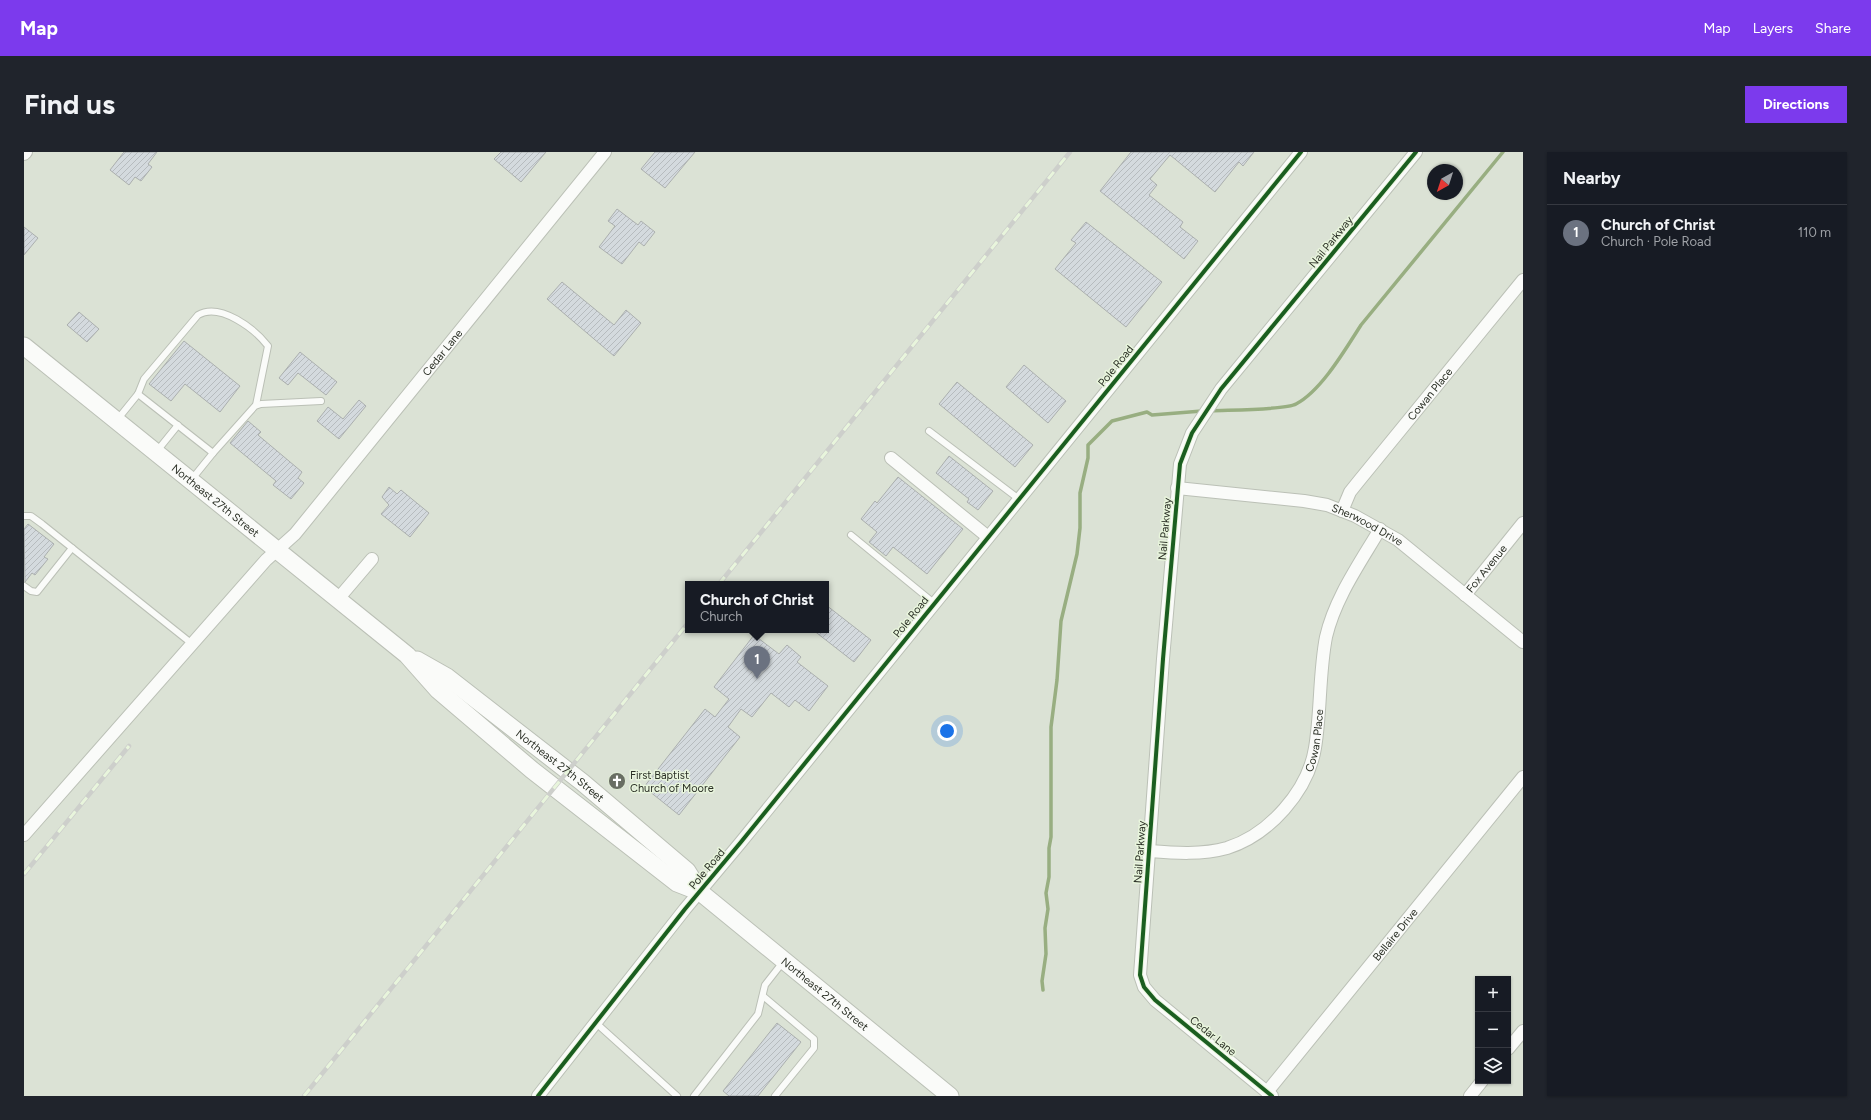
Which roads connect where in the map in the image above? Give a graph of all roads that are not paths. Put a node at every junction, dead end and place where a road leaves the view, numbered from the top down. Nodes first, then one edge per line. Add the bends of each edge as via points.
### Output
1 (604, 152) edge
2 (1301, 152) edge
3 (1416, 152) edge
4 (1523, 280) edge
5 (24, 346) edge
6 (138, 394) junction
7 (321, 401) dead end
8 (256, 405) junction
9 (117, 421) junction
10 (178, 425) junction
11 (929, 431) dead end
12 (156, 452) junction
13 (213, 453) junction
14 (891, 458) dead end
15 (191, 480) junction
16 (1177, 488) junction
17 (1019, 499) junction
18 (1342, 511) junction
19 (24, 516) edge
20 (1523, 523) edge
21 (1380, 529) junction
22 (851, 535) dead end
23 (988, 537) junction
24 (72, 548) junction
25 (277, 550) junction
26 (372, 559) dead end
27 (24, 586) edge
28 (1464, 595) junction
29 (338, 599) junction
30 (934, 603) junction
31 (1523, 642) edge
32 (192, 643) junction
33 (1523, 777) edge
34 (24, 835) edge
35 (1149, 851) junction
36 (700, 892) junction
37 (784, 960) junction
38 (1144, 987) joint
39 (763, 996) junction
40 (596, 1023) junction
41 (1523, 1031) edge
42 (1509, 1048) edge
43 (1480, 1084) edge
44 (1270, 1094) edge
45 (538, 1096) edge
46 (677, 1096) edge
47 (694, 1096) edge
48 (775, 1096) edge
49 (950, 1096) edge
50 (1470, 1096) edge

1 - 25 street, Cedar Lane via 295,534
2 - 17 street, Pole Road
3 - 16 street, Nail Parkway via 1220,389 1199,420 1180,464
4 - 18 street, Cowan Place via 1350,492
5 - 9 main road, Northeast 27th Street
6 - 8 lane via 144,379 198,315 212,312 238,320 268,346
6 - 9 lane
6 - 10 lane
7 - 8 lane
8 - 13 lane
9 - 12 main road, Northeast 27th Street
10 - 12 lane
10 - 13 lane
11 - 17 lane
12 - 15 main road, Northeast 27th Street
13 - 15 lane
14 - 23 street
15 - 25 main road, Northeast 27th Street
16 - 18 street, Sherwood Drive via 1304,501
16 - 35 street, Nail Parkway
17 - 23 street, Pole Road
18 - 21 street, Sherwood Drive
19 - 24 lane via 31,516
20 - 28 street, Fox Avenue
21 - 28 street, Sherwood Drive via 1398,540
21 - 35 street, Cowan Place via 1331,619 1326,638 1315,750 1305,778 1291,802 1256,834 1227,848 1195,853
22 - 30 lane
23 - 30 street, Pole Road
24 - 27 lane via 37,592
24 - 32 lane
25 - 29 main road, Northeast 27th Street
25 - 32 street, Cedar Lane
26 - 29 street
28 - 31 street, Sherwood Drive
29 - 36 main road, Northeast 27th Street via 407,655 447,677 576,777 687,871
30 - 36 street, Pole Road
32 - 34 street, Cedar Lane
33 - 44 street, Bellaire Drive
35 - 38 street, Nail Parkway via 1140,966
36 - 37 main road, Northeast 27th Street
36 - 40 street, Pole Road
37 - 39 lane via 765,985
37 - 49 main road, Northeast 27th Street
38 - 44 street, Cedar Lane via 1155,1000
39 - 47 lane via 758,1014
39 - 48 lane via 814,1038 814,1048
40 - 45 street, Pole Road
40 - 46 lane
41 - 42 street
43 - 50 street

